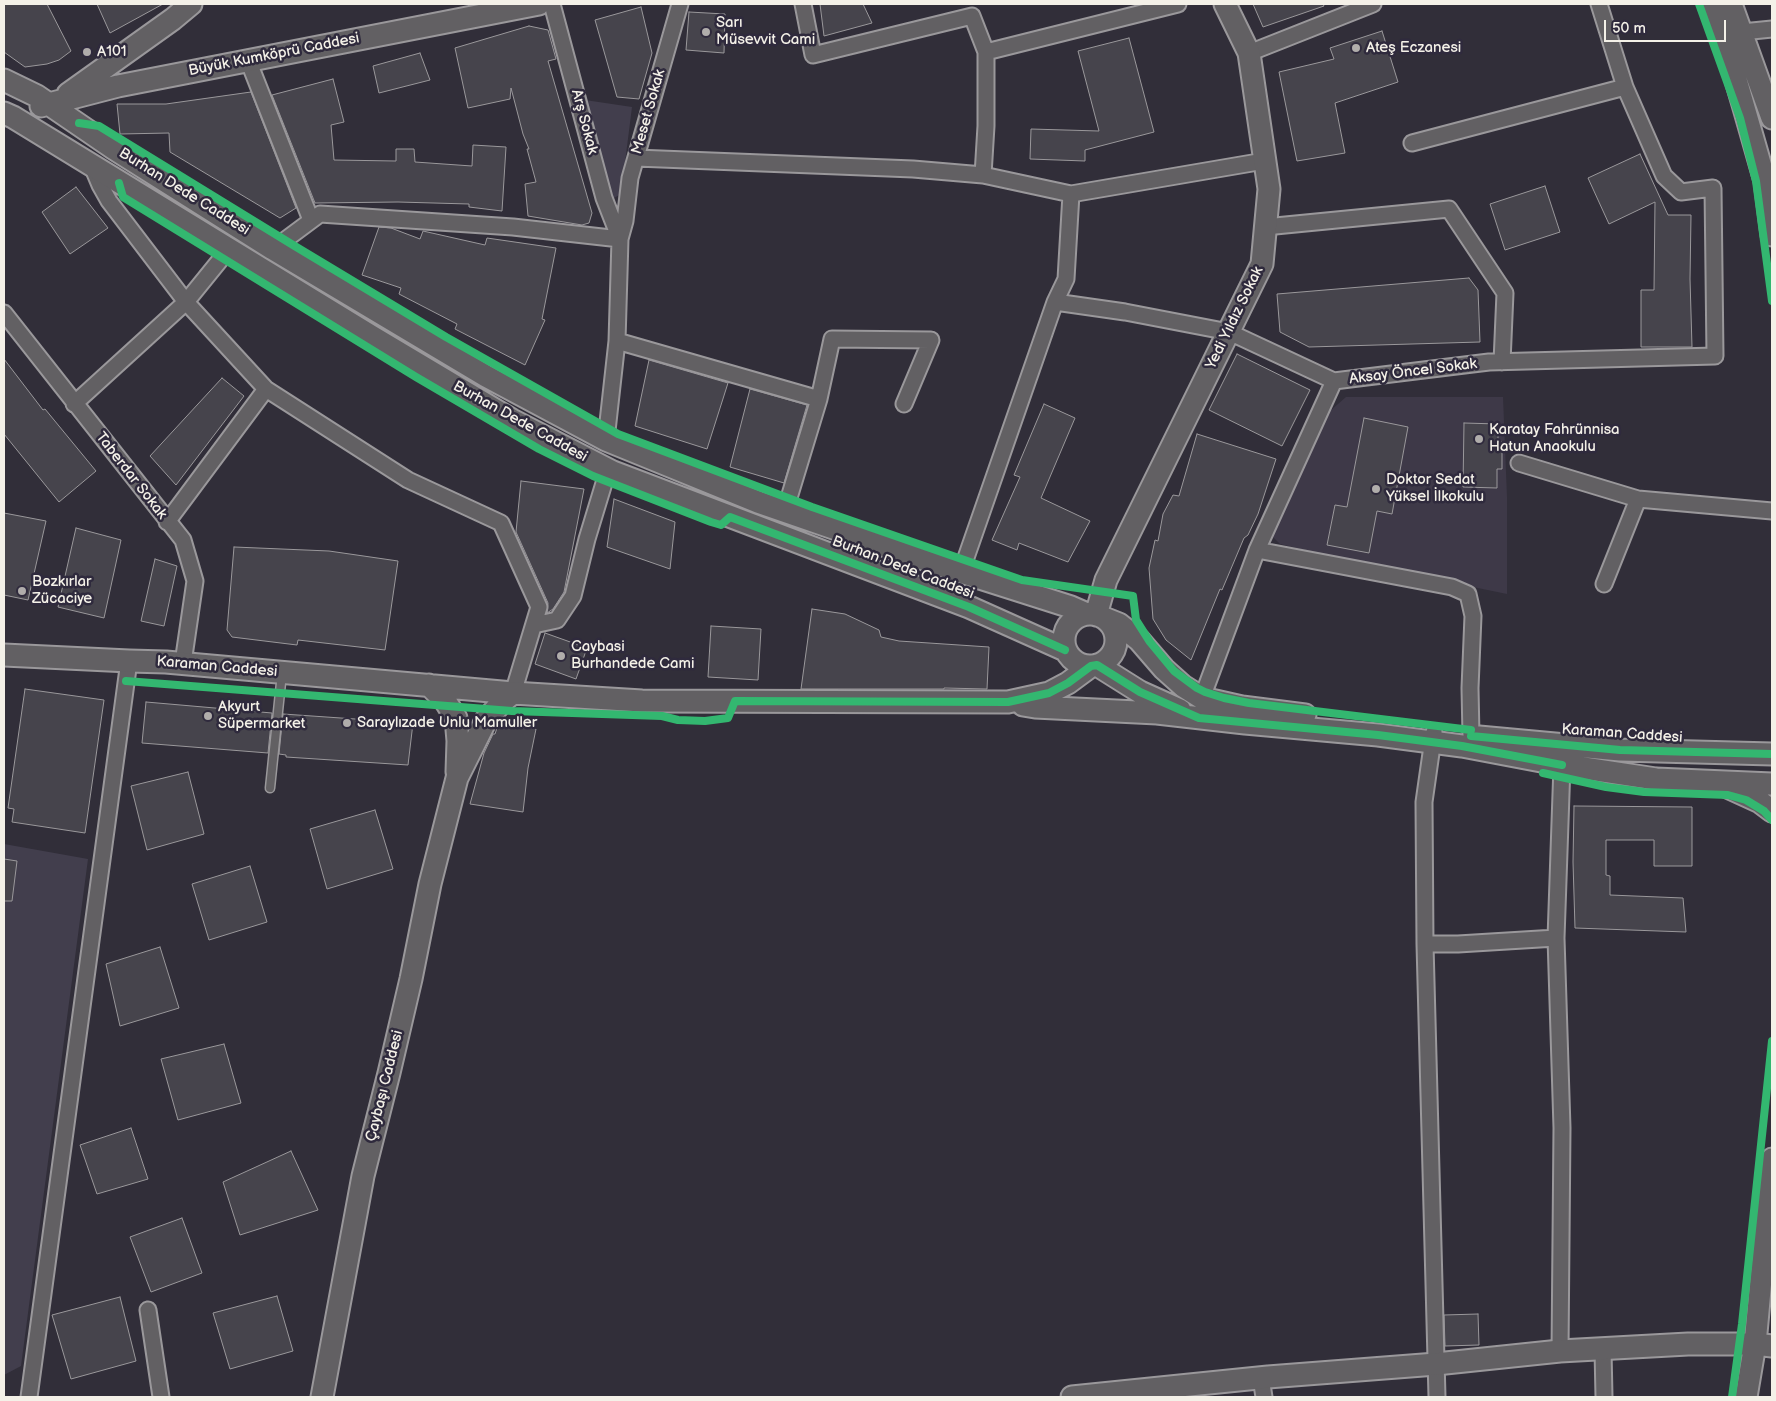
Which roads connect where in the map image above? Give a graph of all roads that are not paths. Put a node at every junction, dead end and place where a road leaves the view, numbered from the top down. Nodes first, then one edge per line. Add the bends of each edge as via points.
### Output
1 (191, 4) edge
2 (539, 4) edge
3 (552, 4) edge
4 (680, 4) edge
5 (803, 4) edge
6 (1178, 4) edge
7 (1224, 4) edge
8 (1373, 4) edge
9 (1599, 4) edge
10 (1708, 4) edge
11 (1731, 4) edge
12 (1772, 29) edge
13 (1742, 32) junction
14 (986, 52) junction
15 (1249, 53) junction
16 (248, 60) junction
17 (4, 80) edge
18 (1625, 87) junction
19 (53, 102) junction
20 (8, 115) edge
21 (1772, 118) edge
22 (1412, 144) dead end
23 (636, 158) junction
24 (1264, 161) junction
25 (92, 166) junction
26 (983, 175) junction
27 (1071, 194) junction
28 (311, 220) junction
29 (1266, 227) junction
30 (1772, 235) edge
31 (620, 239) junction
32 (228, 249) junction
33 (273, 249) junction
34 (186, 302) junction
35 (1056, 302) junction
36 (4, 313) edge
37 (1229, 332) junction
38 (617, 341) junction
39 (1502, 362) junction
40 (1334, 381) junction
41 (266, 389) junction
42 (819, 399) junction
43 (74, 404) junction
44 (904, 404) dead end
45 (606, 440) junction
46 (1519, 463) dead end
47 (608, 470) junction
48 (1638, 500) junction
49 (785, 510) junction
50 (1772, 511) edge
51 (167, 522) junction
52 (1256, 550) junction
53 (961, 572) junction
54 (1604, 584) dead end
55 (1096, 615) junction
56 (534, 626) junction
57 (1065, 650) junction
58 (4, 657) edge
59 (129, 662) junction
60 (183, 663) junction
61 (1094, 666) junction
62 (282, 672) junction
63 (429, 685) junction
64 (514, 692) junction
65 (1008, 702) junction
66 (1200, 708) junction
67 (1433, 737) junction
68 (1470, 742) junction
69 (1772, 754) edge
70 (1562, 765) junction
71 (457, 778) junction
72 (1716, 782) junction
73 (1772, 784) edge
74 (270, 788) dead end
75 (1772, 811) edge
76 (1556, 938) junction
77 (1425, 944) junction
78 (1772, 1159) edge
79 (148, 1310) dead end
80 (1764, 1345) edge
81 (1603, 1350) junction
82 (1560, 1351) junction
83 (1436, 1364) junction
84 (1262, 1388) edge
85 (28, 1397) edge
86 (161, 1397) edge
87 (322, 1397) edge
88 (1072, 1397) edge
89 (1437, 1397) edge
90 (1604, 1397) edge
91 (1746, 1397) edge

1 - 19 main road
2 - 16 main road, Büyük Kumköprü Caddesi
3 - 31 street, Arş Sokak via 604,198
4 - 23 street, Meset Sokak
5 - 14 street via 813,55 972,16
6 - 14 street
7 - 15 main road, Yedi Yıldız Sokak
8 - 15 street
9 - 18 street
10 - 30 main road via 1728,52 1765,181
11 - 13 main road
12 - 13 street
13 - 21 main road
14 - 26 street
15 - 24 main road, Yedi Yıldız Sokak
16 - 19 main road, Büyük Kumköprü Caddesi
16 - 28 street
17 - 19 main road, Burhan Dede Caddesi
18 - 22 street
18 - 39 street, Aksay Öncel Sokak via 1664,176 1681,192 1713,188 1715,356
19 - 20 main road, Büyük Kumköprü Caddesi
19 - 33 main road, Burhan Dede Caddesi via 113,148
20 - 25 main road, Burhan Dede Caddesi
23 - 26 street
23 - 31 street, Meset Sokak
24 - 27 street
24 - 29 main road, Yedi Yıldız Sokak via 1269,189
25 - 32 main road, Burhan Dede Caddesi
25 - 34 street via 109,201
26 - 27 street
27 - 35 street via 1066,279
28 - 31 street via 320,214 513,227
28 - 33 street
29 - 37 main road, Yedi Yıldız Sokak via 1262,264
29 - 39 street via 1449,209 1505,293
31 - 38 street
32 - 34 street
32 - 47 main road, Burhan Dede Caddesi via 512,420
33 - 45 main road, Burhan Dede Caddesi via 486,376
34 - 41 street
34 - 43 street
35 - 37 street
35 - 53 street
36 - 43 street, Taberdar Sokak
37 - 40 street
37 - 55 main road, Yedi Yıldız Sokak via 1106,580
38 - 42 street
38 - 45 street
39 - 40 street, Aksay Öncel Sokak
40 - 52 street, Aksay Öncel Sokak
41 - 51 street
41 - 56 street via 408,480 501,523 539,607
42 - 44 street via 832,340 931,340
42 - 49 street
43 - 51 street, Taberdar Sokak
45 - 49 main road, Burhan Dede Caddesi
46 - 48 street
47 - 56 street via 573,596 557,620
47 - 57 main road, Burhan Dede Caddesi via 969,607
48 - 50 street
48 - 54 street
49 - 53 main road, Burhan Dede Caddesi
51 - 60 street, Taberdar Sokak via 183,540 195,581
52 - 66 street, Aksay Öncel Sokak
52 - 68 street via 1452,586 1468,594 1474,616
53 - 55 main road, Burhan Dede Caddesi
55 - 57 main road via 1079,616 1072,621 1064,634
55 - 61 main road via 1110,624 1116,640 1110,656
55 - 66 main road, Karaman Caddesi via 1118,624 1139,640
56 - 64 street
57 - 61 main road via 1075,662
58 - 59 main road, Karaman Caddesi
59 - 60 main road, Karaman Caddesi
59 - 85 street
60 - 62 main road, Karaman Caddesi
61 - 65 main road via 1049,693
61 - 66 main road, Karaman Caddesi via 1140,692
62 - 63 main road, Karaman Caddesi
62 - 74 lane
63 - 64 main road, Karaman Caddesi
63 - 71 main road via 456,718
64 - 65 main road, Karaman Caddesi via 642,701
64 - 71 main road via 486,720
65 - 66 main road, Karaman Caddesi via 1035,707 1157,713
66 - 67 main road, Karaman Caddesi via 1214,702
67 - 68 main road, Karaman Caddesi
67 - 77 street via 1424,802
68 - 69 main road, Karaman Caddesi
68 - 70 main road, Karaman Caddesi
70 - 72 main road, Karaman Caddesi via 1656,779
70 - 76 street
71 - 87 main road, Çaybaşı Caddesi via 430,884 390,1073 363,1176
72 - 73 main road, Karaman Caddesi
72 - 75 main road
76 - 77 street
76 - 82 street via 1562,1128
77 - 83 street
78 - 80 main road
79 - 86 street
80 - 81 main road via 1688,1344
80 - 91 main road
81 - 82 main road
81 - 90 street
82 - 83 main road
83 - 84 main road
83 - 89 street
84 - 88 main road

